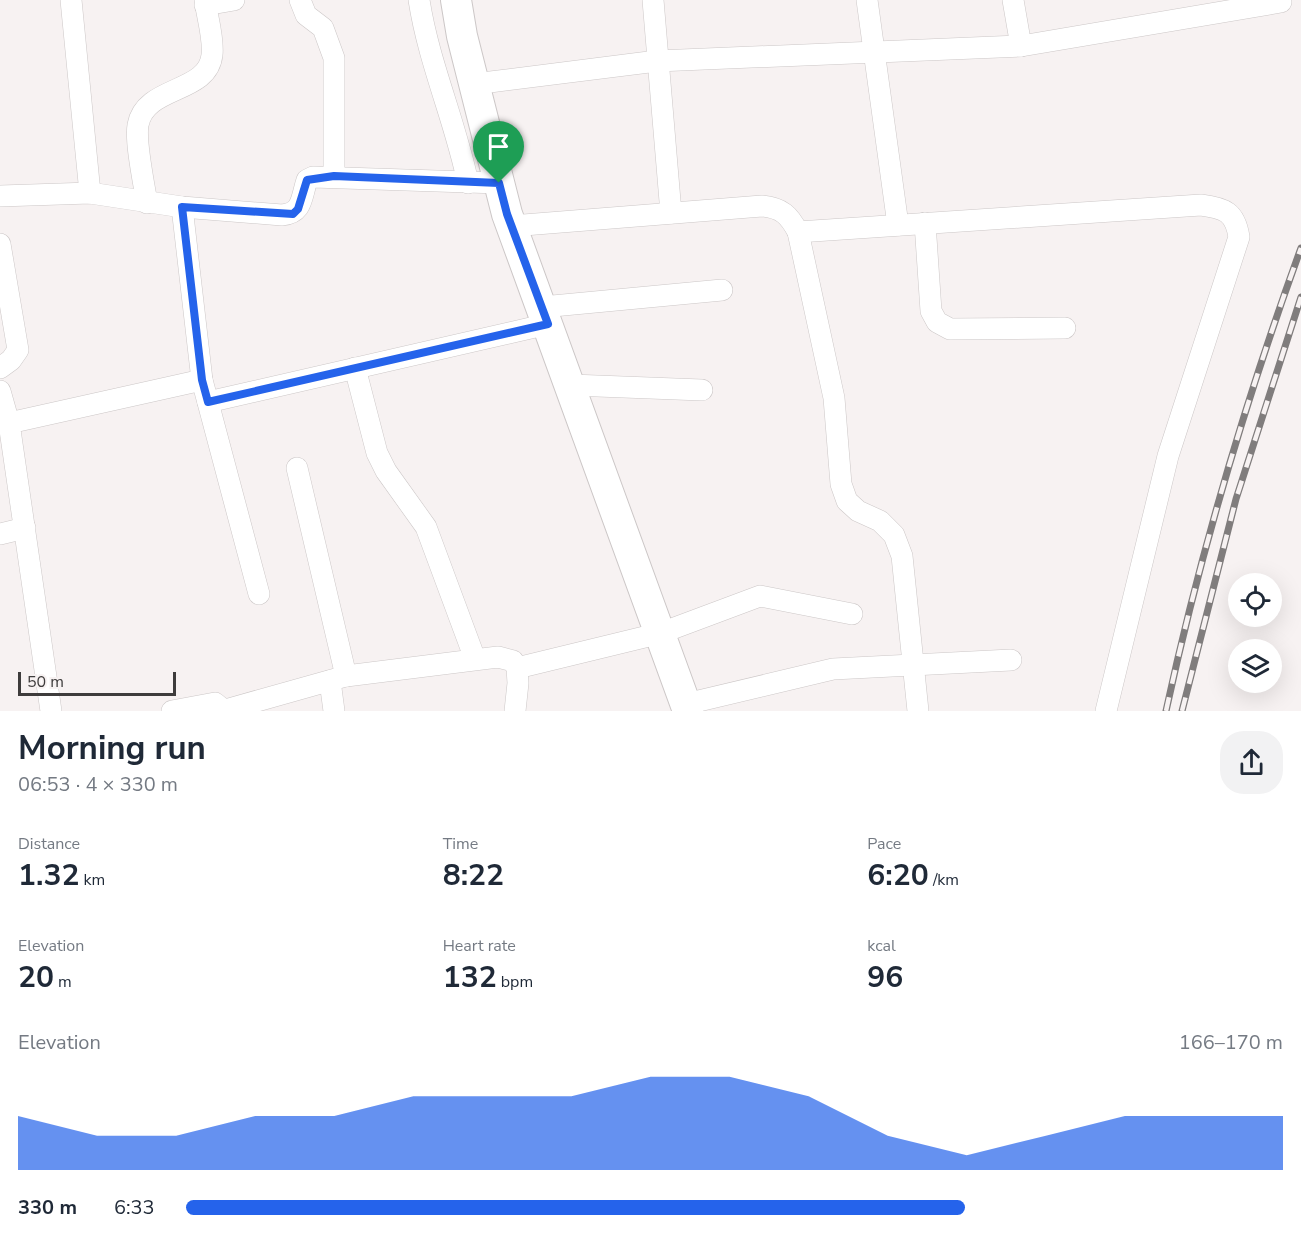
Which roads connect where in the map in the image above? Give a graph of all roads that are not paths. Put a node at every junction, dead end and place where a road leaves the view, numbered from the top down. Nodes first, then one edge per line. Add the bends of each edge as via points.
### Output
1 (71, 0) edge
2 (234, 0) edge
3 (300, 0) edge
4 (419, 0) edge
5 (456, 0) edge
6 (653, 0) edge
7 (867, 0) edge
8 (1013, 0) edge
9 (1281, 2) dead end
10 (205, 3) edge
11 (1021, 46) junction
12 (875, 51) junction
13 (657, 61) junction
14 (474, 84) junction
15 (334, 176) junction
16 (468, 183) junction
17 (499, 183) junction
18 (90, 193) junction
19 (0, 196) edge
20 (147, 203) junction
21 (182, 207) junction
22 (671, 213) junction
23 (925, 223) junction
24 (898, 225) junction
25 (511, 226) junction
26 (798, 232) junction
27 (0, 244) edge
28 (722, 290) dead end
29 (545, 316) junction
30 (1065, 328) dead end
31 (0, 368) edge
32 (355, 368) junction
33 (202, 380) junction
34 (571, 385) junction
35 (702, 390) dead end
36 (0, 391) edge
37 (208, 402) junction
38 (9, 423) junction
39 (297, 468) dead end
40 (25, 528) junction
41 (0, 534) edge
42 (259, 594) dead end
43 (852, 614) dead end
44 (661, 633) junction
45 (475, 659) junction
46 (1011, 660) dead end
47 (913, 665) junction
48 (517, 668) junction
49 (338, 679) junction
50 (687, 707) edge
51 (225, 710) edge
52 (51, 711) edge
53 (172, 711) edge
54 (334, 711) edge
55 (515, 711) edge
56 (918, 711) edge
57 (1106, 711) edge

1 - 18 street
2 - 10 street
3 - 15 street via 306,15 323,28 333,58
4 - 16 street via 431,60 458,138
5 - 14 street
6 - 13 street
7 - 12 street
8 - 11 street
9 - 11 street
10 - 20 street via 213,53 209,68 196,80 148,105 138,126
11 - 12 street
12 - 13 street
12 - 24 street
13 - 14 street
13 - 22 street
14 - 17 street
15 - 16 street
15 - 21 street via 307,180 293,214
16 - 17 street
17 - 25 street
18 - 19 street
18 - 20 street
20 - 21 street
21 - 33 street
22 - 25 street
22 - 26 street via 776,207 788,215
23 - 24 street
23 - 30 street via 931,311 937,322 950,329
23 - 57 street via 1201,206 1227,211 1236,222 1239,237 1167,456
24 - 26 street
25 - 29 street
26 - 47 street via 834,398 841,484 847,501 880,521 894,535 902,556
27 - 31 street via 18,350
28 - 29 street
29 - 32 street
29 - 34 street
32 - 37 street
32 - 45 street via 377,453 426,527
33 - 37 street
33 - 38 street
34 - 35 street
34 - 44 street
36 - 38 street
37 - 42 street
38 - 40 street
39 - 49 street
40 - 41 street
40 - 52 street
43 - 44 street via 760,596
44 - 48 street
44 - 50 street
45 - 48 street via 498,657 513,661
45 - 49 street
46 - 47 street
47 - 50 street via 833,669
47 - 56 street
48 - 55 street
49 - 51 street
49 - 54 street
51 - 53 street via 215,703

